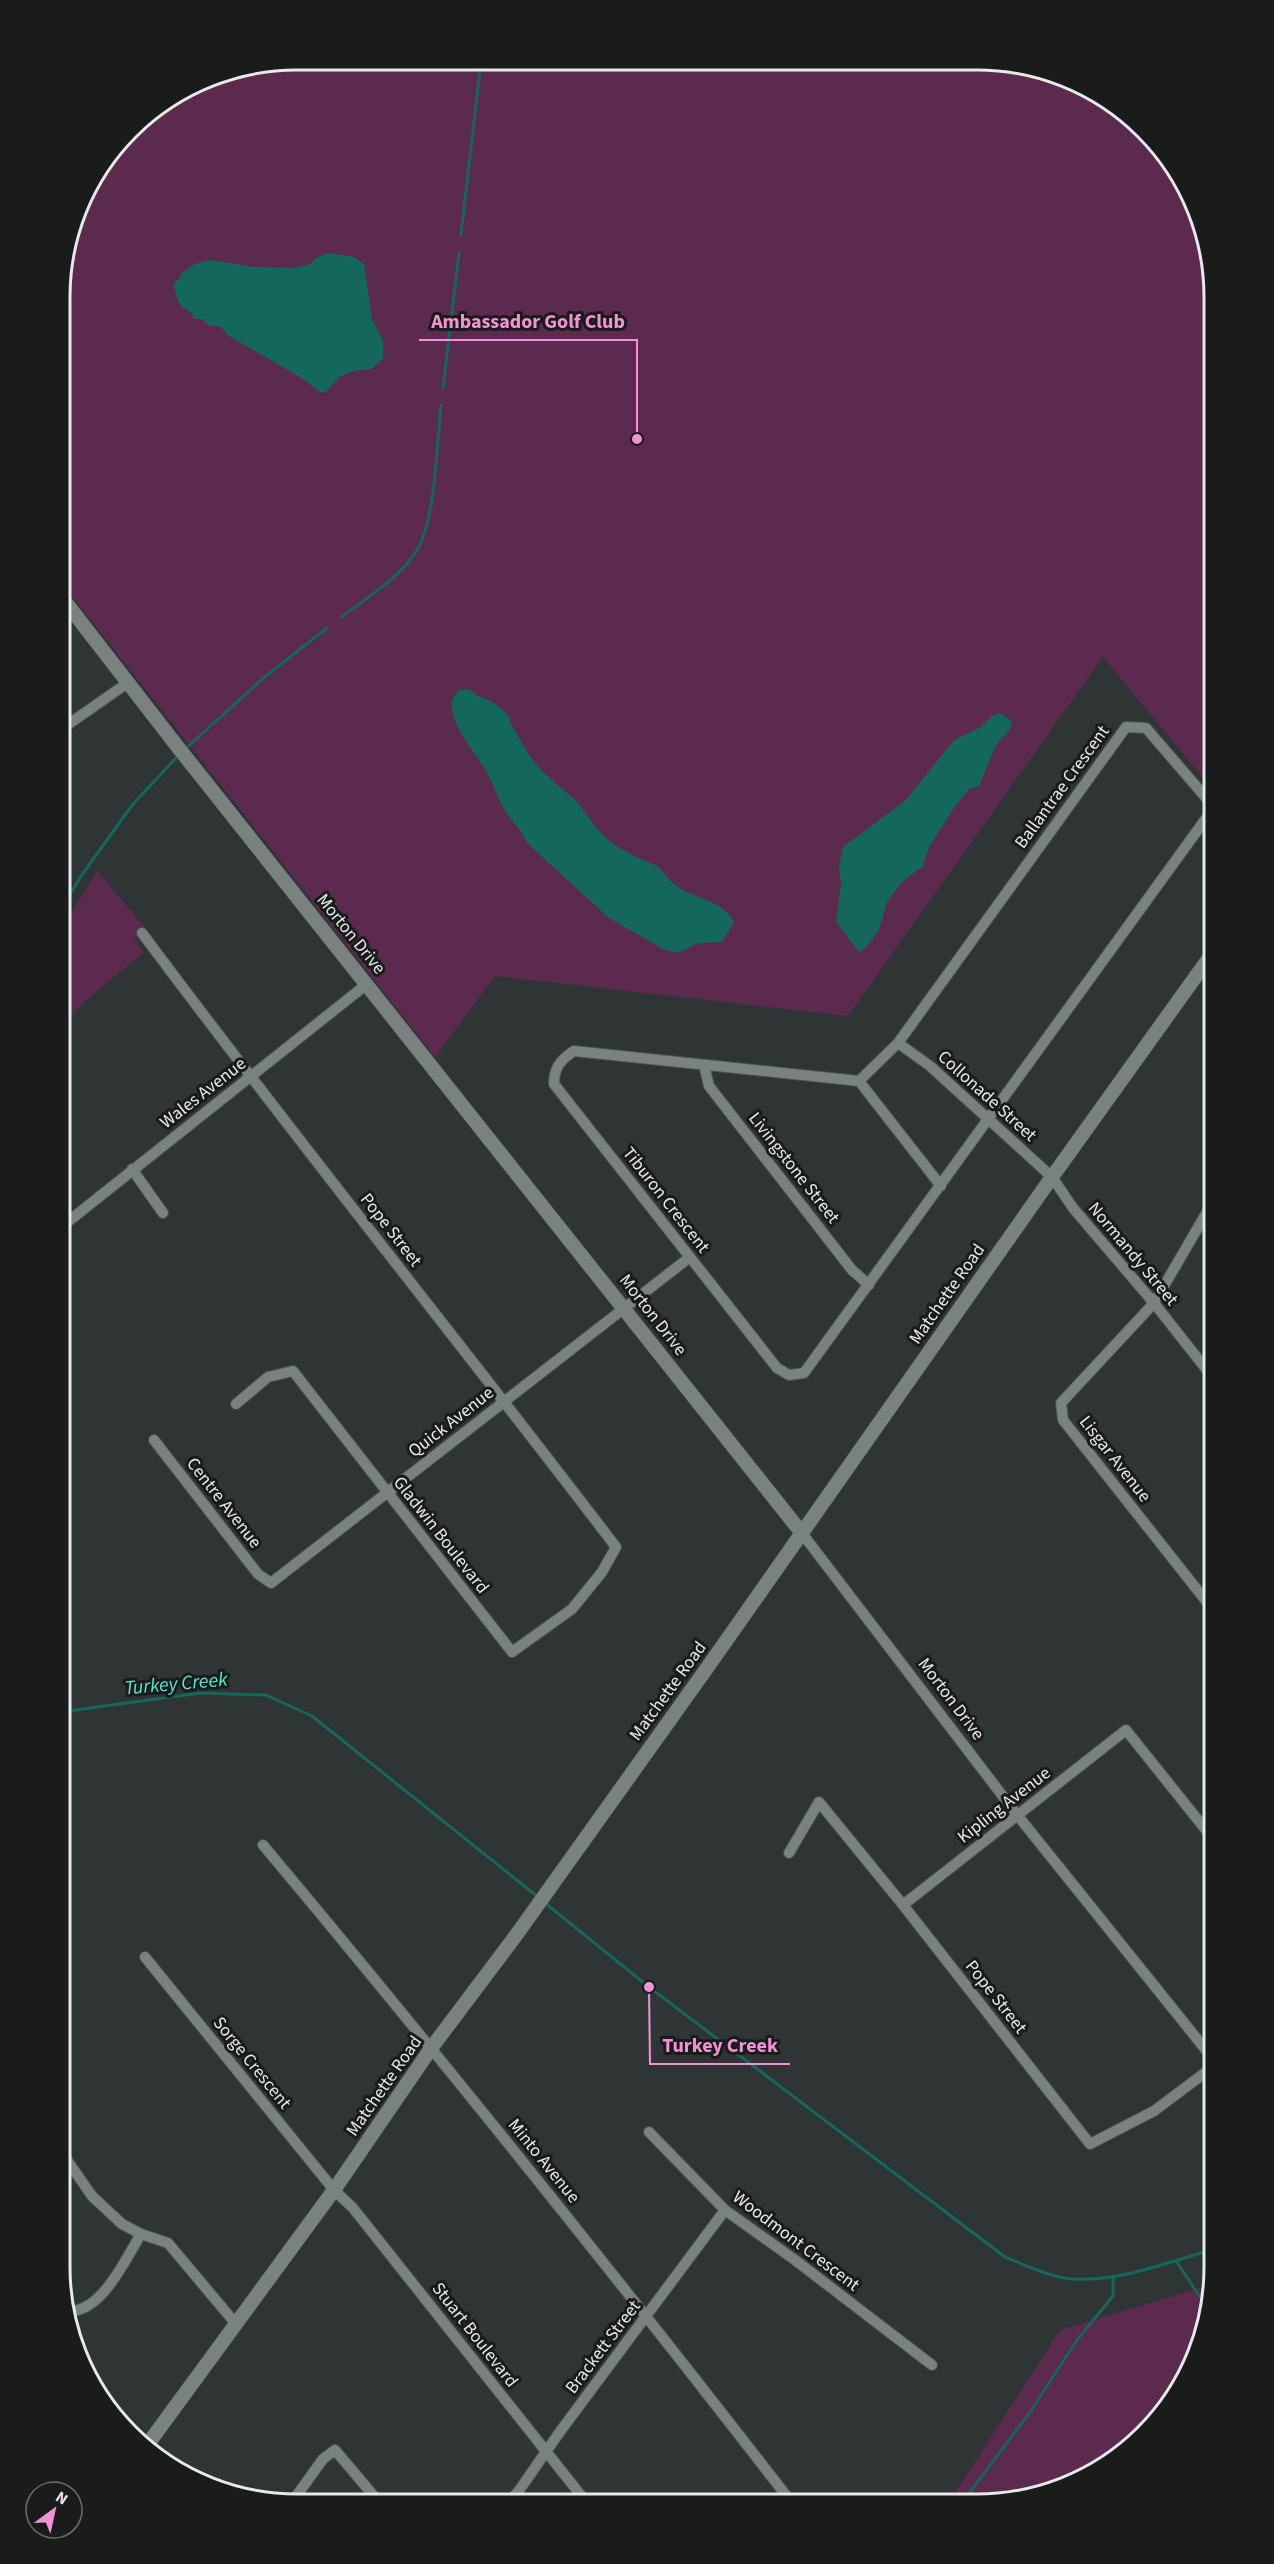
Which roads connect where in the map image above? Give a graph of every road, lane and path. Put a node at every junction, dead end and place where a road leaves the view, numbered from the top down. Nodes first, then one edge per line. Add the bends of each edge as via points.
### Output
1 (70, 608) edge
2 (129, 682) junction
3 (70, 723) edge
4 (1204, 795) edge
5 (1204, 821) edge
6 (141, 933) dead end
7 (1204, 965) edge
8 (367, 984) junction
9 (898, 1043) junction
10 (704, 1065) junction
11 (250, 1077) junction
12 (859, 1082) junction
13 (990, 1119) junction
14 (132, 1169) junction
15 (1052, 1178) junction
16 (941, 1186) junction
17 (163, 1213) dead end
18 (1204, 1217) edge
19 (70, 1220) edge
20 (690, 1257) junction
21 (869, 1285) junction
22 (1154, 1303) junction
23 (623, 1307) junction
24 (1204, 1366) edge
25 (504, 1401) junction
26 (236, 1404) dead end
27 (154, 1440) dead end
28 (388, 1493) junction
29 (801, 1532) junction
30 (616, 1547) joint
31 (271, 1582) joint
32 (1204, 1598) edge
33 (1018, 1816) junction
34 (1204, 1828) edge
35 (263, 1845) dead end
36 (789, 1853) dead end
37 (903, 1905) junction
38 (145, 1957) dead end
39 (432, 2047) junction
40 (1204, 2048) edge
41 (1204, 2074) edge
42 (649, 2132) dead end
43 (70, 2165) edge
44 (334, 2190) junction
45 (725, 2210) junction
46 (141, 2234) junction
47 (75, 2312) edge
48 (647, 2316) junction
49 (236, 2324) junction
50 (932, 2365) dead end
51 (151, 2440) edge
52 (546, 2451) junction
53 (298, 2494) edge
54 (372, 2494) edge
55 (514, 2494) edge
56 (580, 2494) edge
57 (784, 2494) edge

1 - 2 street, Morton Drive
2 - 3 street
2 - 8 street, Morton Drive
4 - 9 street, Ballantrae Crescent via 1146,728 1126,727
5 - 13 street, Ballantrae Crescent
6 - 11 street, Pope Street
7 - 15 street, Matchette Road
8 - 11 street, Wales Avenue
8 - 23 street, Morton Drive
9 - 12 street
9 - 13 street, Collonade Street
10 - 12 street, Tiburon Crescent
10 - 20 street, Tiburon Crescent via 574,1051 562,1059 554,1072 554,1084
10 - 21 street, Livingstone Street via 709,1086 852,1270
11 - 14 street, Wales Avenue
11 - 25 street, Pope Street
12 - 16 street
13 - 15 street, Collonade Street
13 - 16 street, Tiburon Crescent
14 - 17 street
14 - 19 street, Wales Avenue
15 - 22 street, Normandy Street
15 - 29 street, Matchette Road
16 - 21 street, Tiburon Crescent
18 - 22 street, Lisgar Avenue
20 - 21 street, Tiburon Crescent via 777,1368 789,1375 804,1373
20 - 23 street, Quick Avenue
22 - 24 street, Normandy Street
22 - 32 street, Lisgar Avenue via 1061,1403 1063,1420
23 - 25 street, Quick Avenue
23 - 29 street, Morton Drive
25 - 28 street, Quick Avenue
25 - 30 street, Pope Street
26 - 28 street, Gladwin Boulevard via 268,1377 292,1371
27 - 31 street, Centre Avenue via 258,1574
28 - 30 street, Gladwin Boulevard via 512,1652 572,1609 602,1572
28 - 31 street, Quick Avenue
29 - 33 street, Morton Drive
29 - 39 street, Matchette Road via 517,1934
33 - 34 street, Kipling Avenue via 1126,1730
33 - 37 street, Kipling Avenue
33 - 40 street, Morton Drive
35 - 39 street, Minto Avenue
36 - 37 street, Pope Street via 819,1802
37 - 41 street, Pope Street via 1090,2144 1154,2111
38 - 44 street, Sorge Crescent
39 - 44 street, Matchette Road
39 - 48 street, Minto Avenue
42 - 45 street, Woodmont Crescent
43 - 46 street via 92,2196 122,2224
44 - 49 street, Matchette Road
44 - 52 street, Stuart Boulevard via 353,2208
45 - 48 street, Brackett Street
45 - 50 street, Woodmont Crescent
46 - 47 street via 94,2303
46 - 49 street via 168,2243
48 - 52 street, Brackett Street
48 - 57 street, Minto Avenue
49 - 51 street, Matchette Road
52 - 55 street, Brackett Street
52 - 56 street, Stuart Boulevard
53 - 54 street via 323,2459 335,2450

